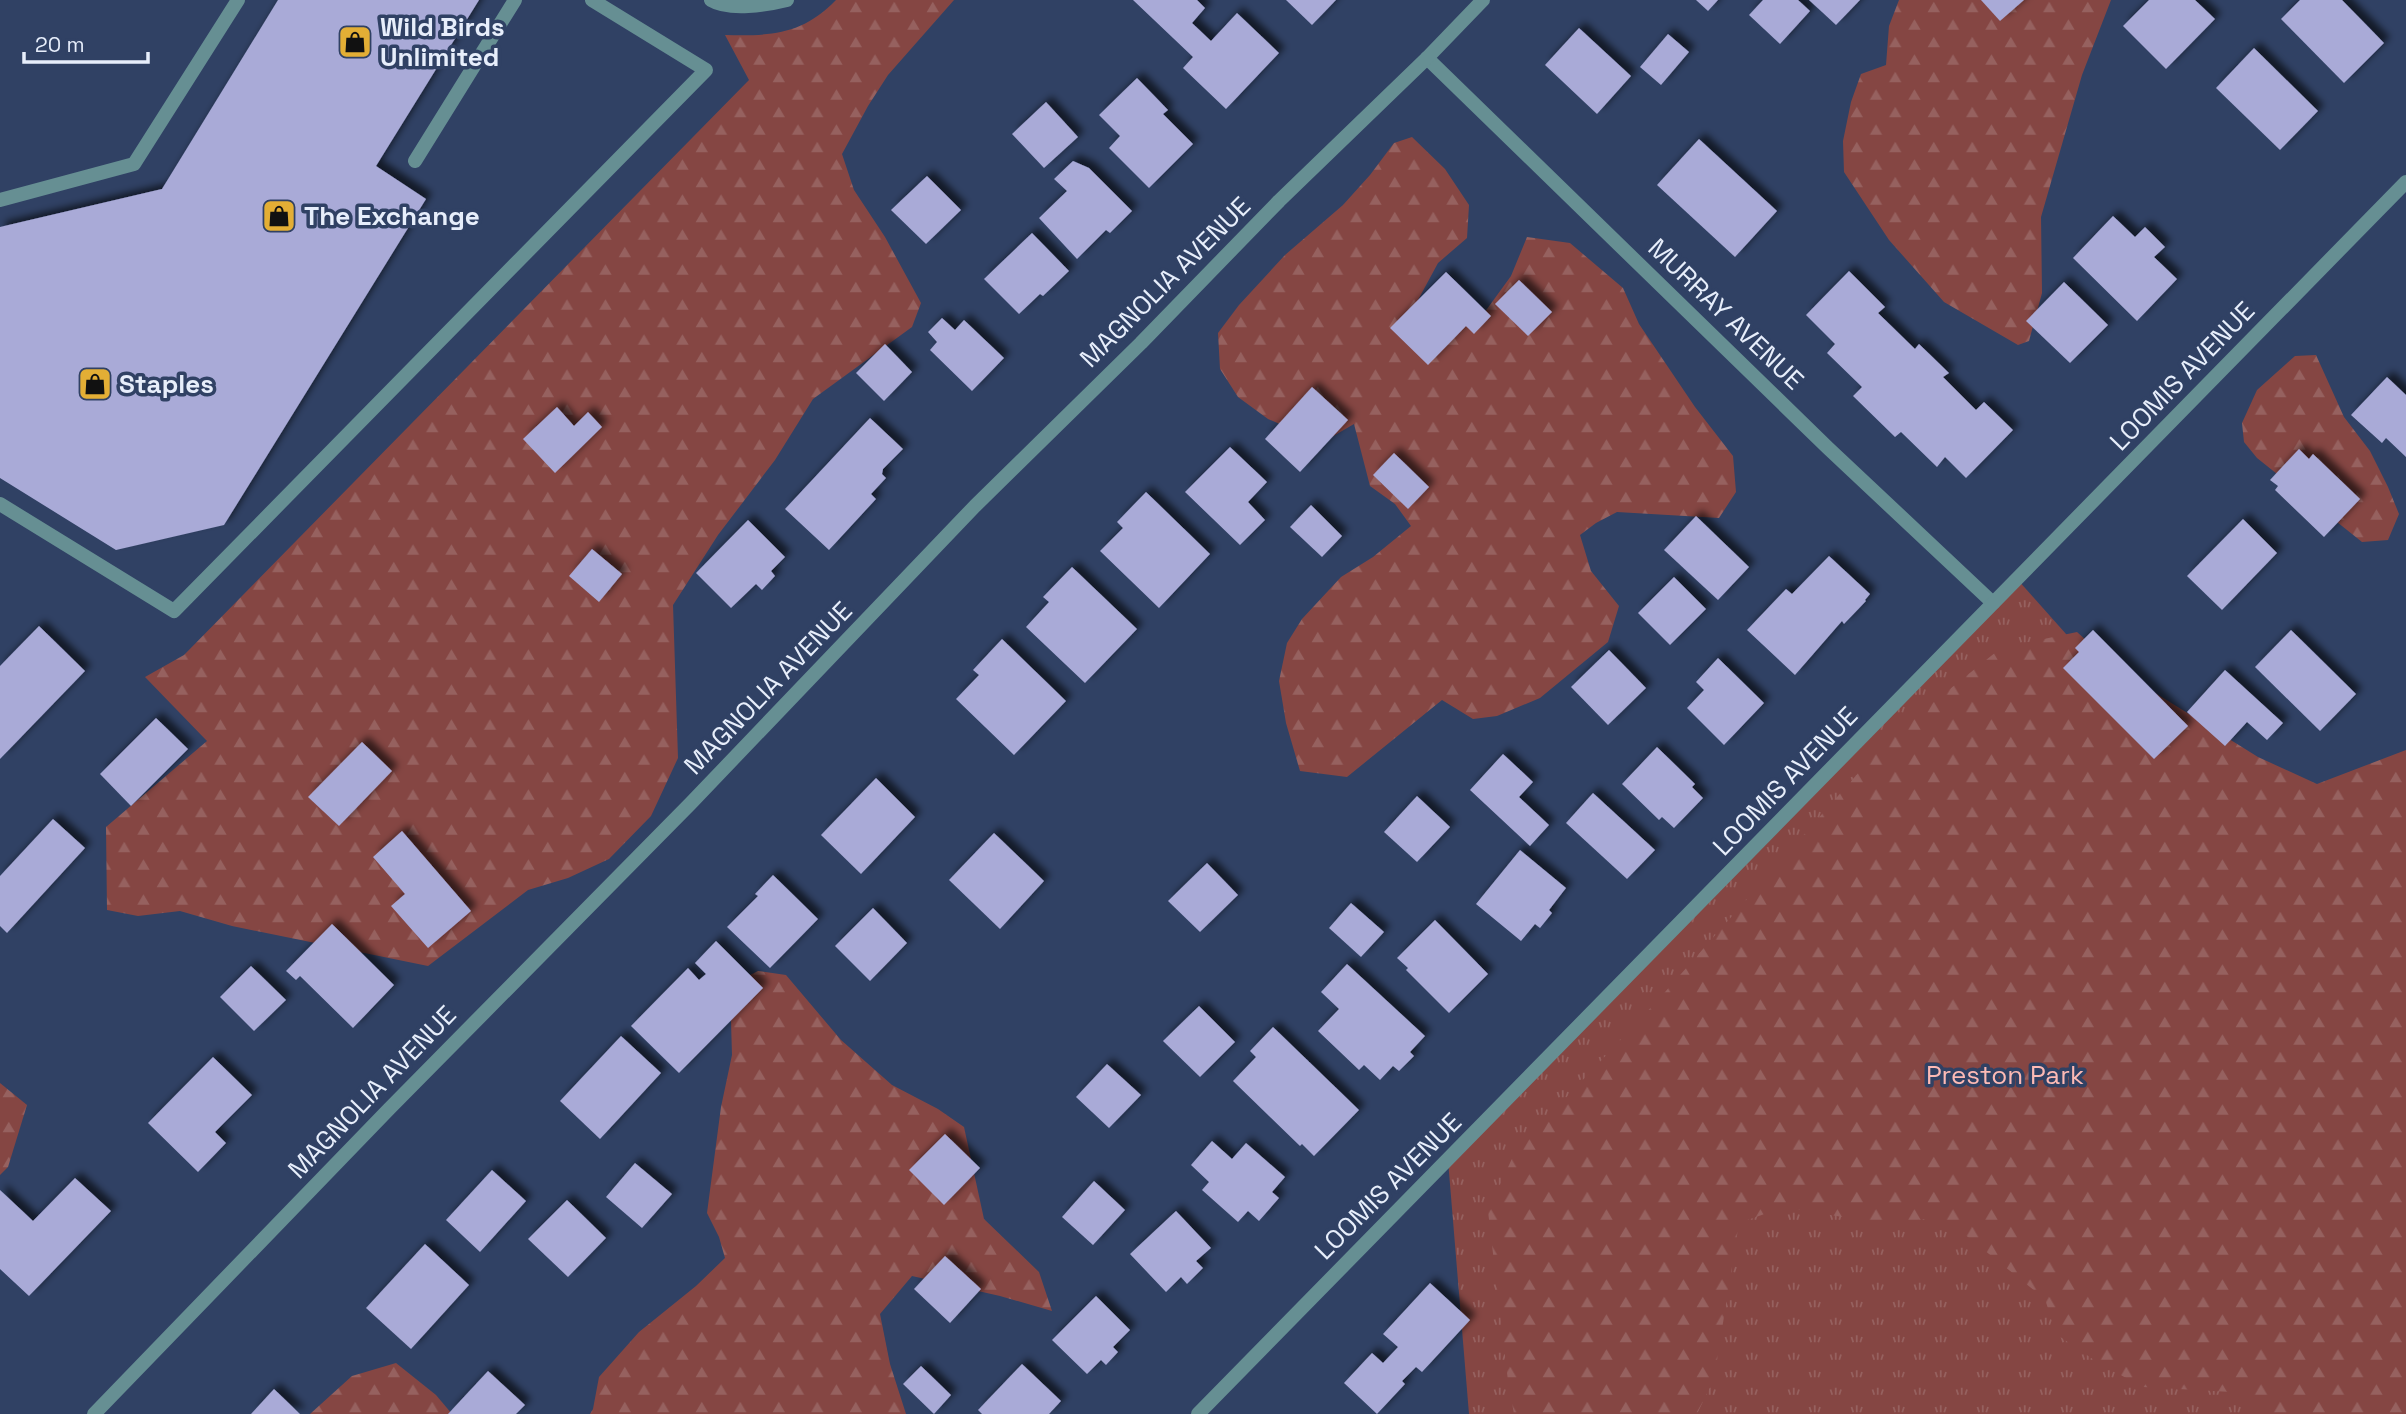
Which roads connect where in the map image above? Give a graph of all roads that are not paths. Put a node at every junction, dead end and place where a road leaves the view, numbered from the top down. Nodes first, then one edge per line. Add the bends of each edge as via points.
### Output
1 (238, 0) edge
2 (515, 0) edge
3 (592, 0) edge
4 (711, 0) edge
5 (787, 0) edge
6 (1483, 0) edge
7 (1427, 58) junction
8 (415, 161) dead end
9 (2406, 182) edge
10 (0, 200) edge
11 (0, 504) edge
12 (1993, 603) junction
13 (94, 1414) edge
14 (1198, 1414) edge

1 - 10 street via 134,164
2 - 8 street
3 - 11 street via 706,70 174,611
4 - 5 street via 749,6
6 - 7 street, MAGNOLIA AVENUE
7 - 12 street, MURRAY AVENUE
7 - 13 street, MAGNOLIA AVENUE via 975,506
9 - 12 street, LOOMIS AVENUE
12 - 14 street, LOOMIS AVENUE

